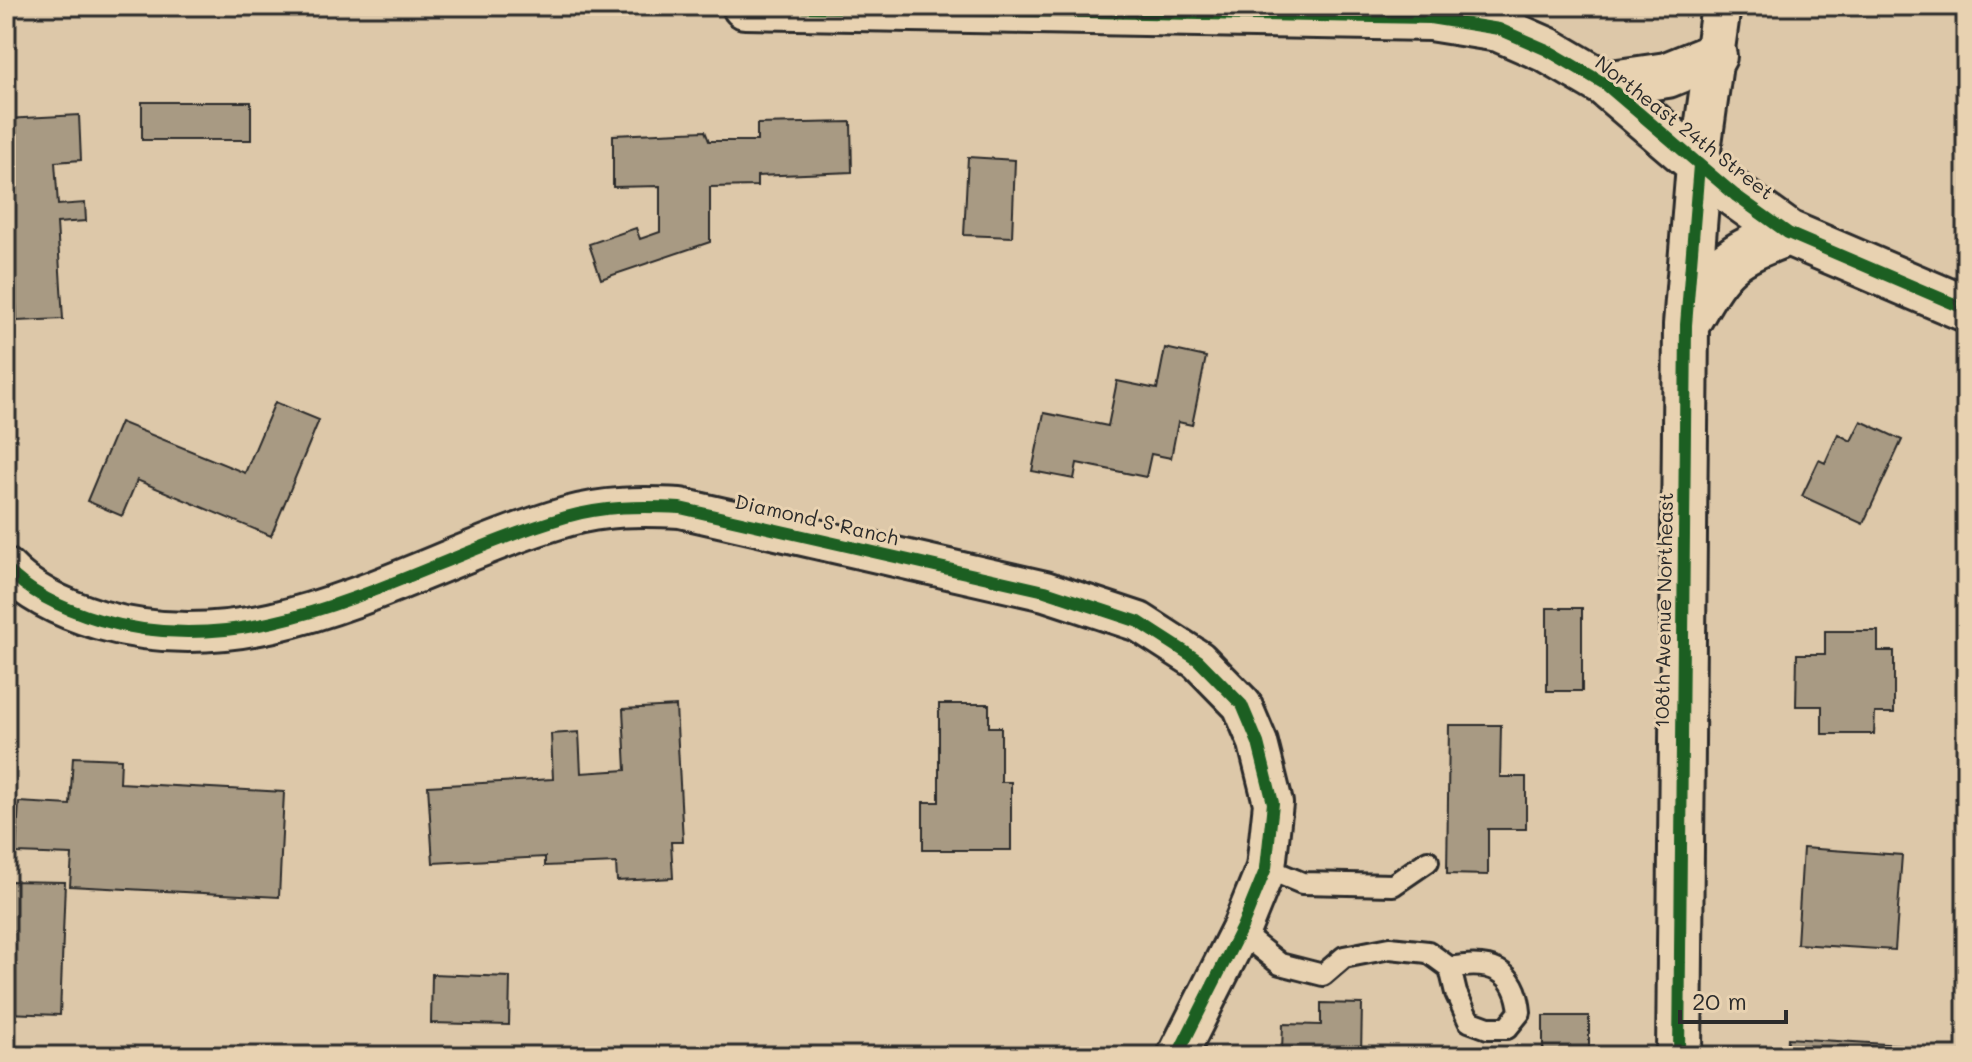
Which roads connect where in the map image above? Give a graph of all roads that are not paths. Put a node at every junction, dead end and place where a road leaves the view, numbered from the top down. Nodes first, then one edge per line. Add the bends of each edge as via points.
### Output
1 (745, 6) edge
2 (1721, 6) edge
3 (1430, 12) edge
4 (1714, 56) junction
5 (1605, 84) junction
6 (1699, 165) junction
7 (1788, 233) junction
8 (1966, 309) edge
9 (1686, 325) junction
10 (6, 568) edge
11 (1428, 861) dead end
12 (1266, 868) junction
13 (1240, 932) junction
14 (1450, 968) dead end
15 (1177, 1056) edge
16 (1679, 1056) edge

1 - 3 main road, Northeast 24th Street
2 - 4 street
3 - 5 main road, Northeast 24th Street via 1499,29
4 - 5 main road via 1667,75
4 - 6 street
5 - 6 main road, Northeast 24th Street
6 - 7 main road, Northeast 24th Street
6 - 9 main road, 108th Avenue Northeast
7 - 8 main road, Northeast 24th Street
7 - 9 main road via 1729,260 1715,273
9 - 16 main road, 108th Avenue Northeast
10 - 12 street, Diamond S Ranch via 19,582 74,612 138,631 202,632 279,622 383,590 566,517 625,505 680,508 1045,591 1139,622 1198,660 1242,705 1273,803
11 - 12 lane via 1393,885 1302,883
12 - 13 street, Diamond S Ranch
13 - 14 lane via 1280,964 1323,975 1344,957 1390,948 1428,952
13 - 15 street, Diamond S Ranch

